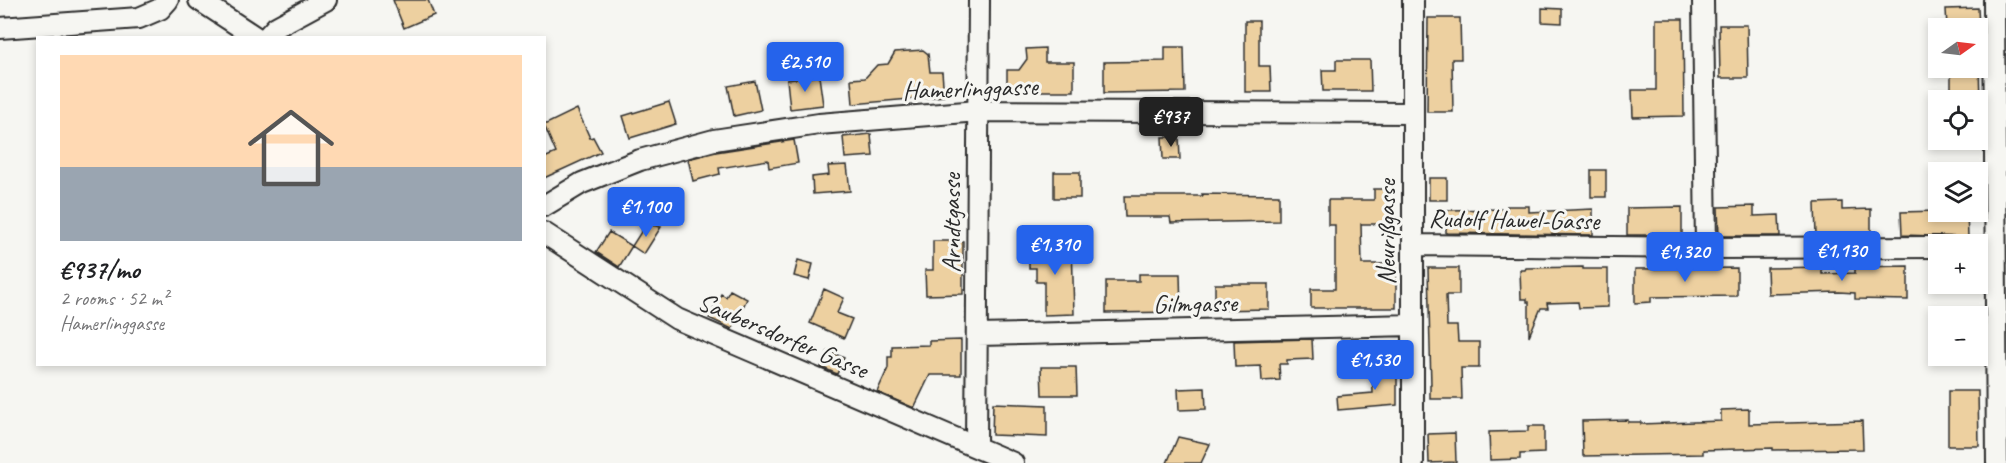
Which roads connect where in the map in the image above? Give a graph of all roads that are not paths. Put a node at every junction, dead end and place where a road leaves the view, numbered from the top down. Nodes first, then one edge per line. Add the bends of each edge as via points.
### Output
1 (168, 0) edge
2 (199, 0) edge
3 (326, 0) edge
4 (979, 0) edge
5 (1413, 0) edge
6 (1702, 0) edge
7 (1994, 0) edge
8 (0, 28) edge
9 (254, 36) edge
10 (268, 36) edge
11 (978, 111) junction
12 (1413, 113) junction
13 (546, 205) edge
14 (546, 234) edge
15 (1413, 245) junction
16 (1928, 246) edge
17 (1992, 246) edge
18 (1706, 248) junction
19 (1413, 325) junction
20 (977, 335) junction
21 (976, 447) junction
22 (1013, 463) edge
23 (1413, 463) edge
24 (1997, 463) edge

1 - 8 street via 160,9 139,18
2 - 9 street
3 - 10 street via 276,27
4 - 11 street, Arndtgasse
5 - 12 street, Neurißgasse
6 - 18 street
7 - 17 street
11 - 12 street, Hamerlinggasse
11 - 13 street, Hamerlinggasse via 819,124 714,140 640,160 582,183
11 - 20 street, Arndtgasse
12 - 15 street, Neurißgasse
14 - 21 street, Saubersdorfer Gasse via 677,319
15 - 18 street, Rudolf Hawel-Gasse
15 - 19 street, Neurißgasse
16 - 18 street, Rudolf Hawel-Gasse
17 - 24 street
19 - 20 street, Gilmgasse
19 - 23 street, Neurißgasse
20 - 21 street, Arndtgasse
21 - 22 street, Saubersdorfer Gasse

